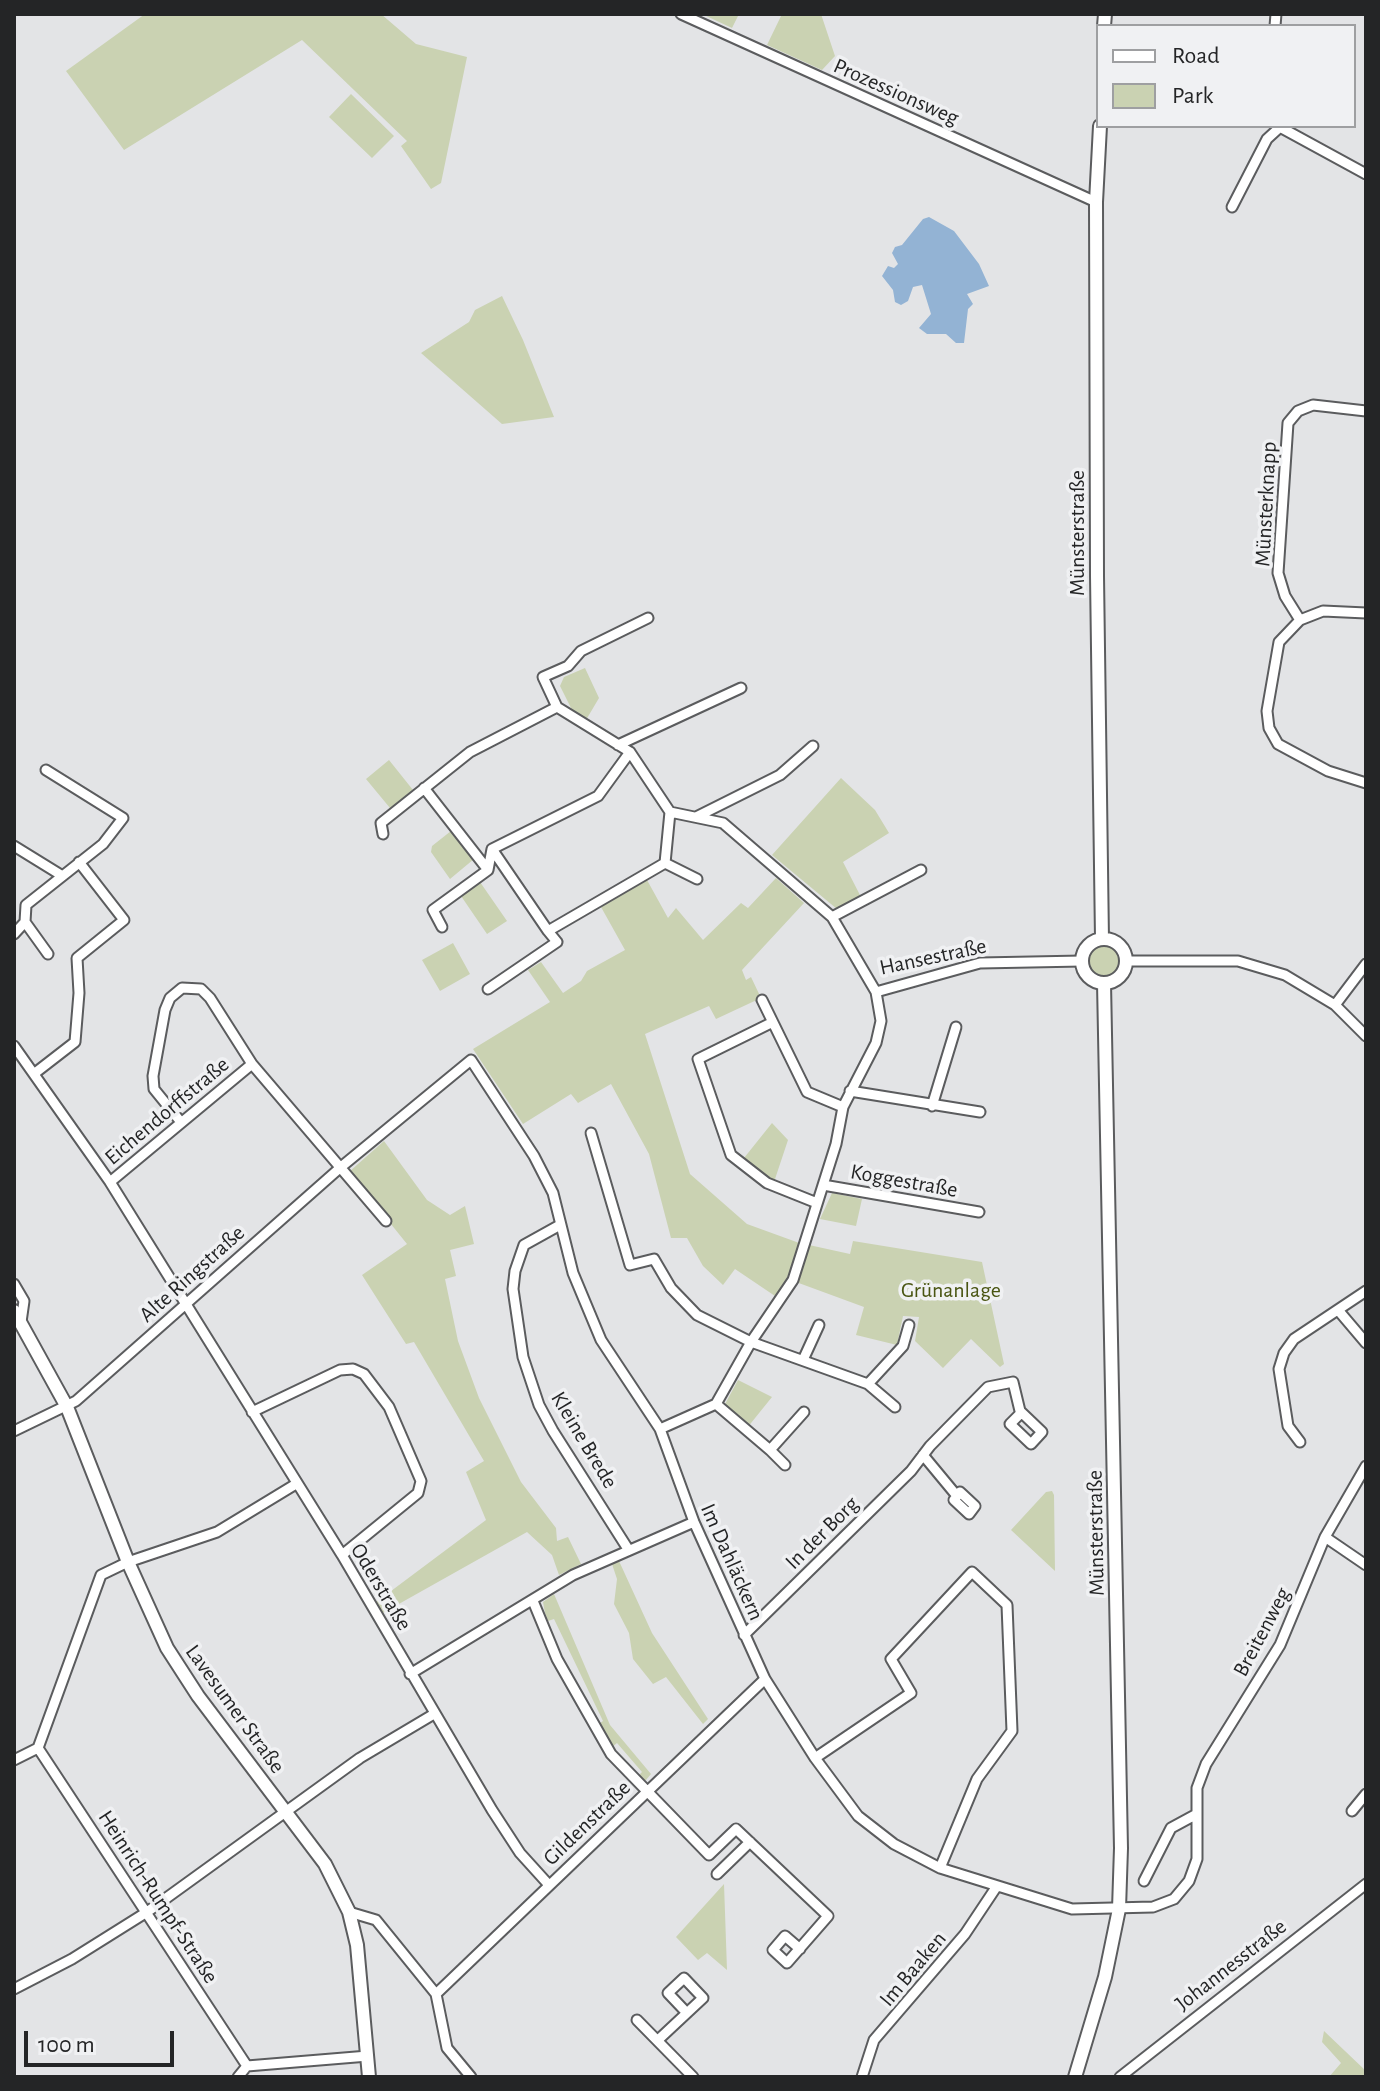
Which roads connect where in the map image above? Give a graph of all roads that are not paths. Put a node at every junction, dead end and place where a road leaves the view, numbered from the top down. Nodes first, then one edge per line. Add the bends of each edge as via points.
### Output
1 (681, 14) edge
2 (1100, 128) edge
3 (1277, 128) edge
4 (1280, 128) edge
5 (1366, 174) edge
6 (1096, 202) junction
7 (1232, 207) dead end
8 (1366, 411) edge
9 (1366, 613) edge
10 (648, 618) dead end
11 (1300, 620) junction
12 (741, 688) dead end
13 (557, 707) junction
14 (618, 745) junction
15 (813, 746) dead end
16 (630, 752) junction
17 (46, 770) dead end
18 (1366, 783) edge
19 (424, 788) junction
20 (670, 812) junction
21 (698, 816) junction
22 (383, 834) dead end
23 (14, 846) edge
24 (492, 849) junction
25 (79, 862) junction
26 (665, 863) junction
27 (488, 870) junction
28 (921, 870) dead end
29 (61, 875) junction
30 (697, 879) dead end
31 (832, 917) junction
32 (25, 922) junction
33 (442, 927) dead end
34 (548, 931) junction
35 (14, 934) edge
36 (1102, 939) junction
37 (48, 954) dead end
38 (1082, 961) junction
39 (1126, 961) junction
40 (1366, 964) edge
41 (1104, 983) junction
42 (488, 989) dead end
43 (876, 992) junction
44 (762, 1000) dead end
45 (1335, 1005) junction
46 (771, 1023) junction
47 (956, 1027) dead end
48 (1366, 1036) edge
49 (14, 1047) edge
50 (471, 1060) joint
51 (252, 1064) junction
52 (35, 1073) junction
53 (850, 1091) junction
54 (932, 1106) junction
55 (843, 1107) junction
56 (980, 1112) dead end
57 (180, 1121) junction
58 (591, 1133) dead end
59 (341, 1167) junction
60 (110, 1182) junction
61 (823, 1185) junction
62 (817, 1203) junction
63 (979, 1212) dead end
64 (386, 1221) dead end
65 (560, 1225) junction
66 (14, 1284) edge
67 (1366, 1291) edge
68 (184, 1305) junction
69 (1338, 1310) junction
70 (17, 1317) edge
71 (819, 1325) dead end
72 (909, 1325) dead end
73 (751, 1342) junction
74 (1366, 1343) edge
75 (803, 1360) junction
76 (868, 1384) junction
77 (716, 1404) junction
78 (67, 1407) junction
79 (895, 1407) dead end
80 (252, 1412) junction
81 (804, 1412) dead end
82 (1021, 1413) dead end
83 (660, 1429) junction
84 (14, 1431) edge
85 (1300, 1442) dead end
86 (770, 1450) junction
87 (923, 1455) junction
88 (785, 1465) dead end
89 (1366, 1466) edge
90 (296, 1484) junction
91 (957, 1496) dead end
92 (694, 1522) junction
93 (1325, 1537) junction
94 (628, 1549) junction
95 (342, 1555) junction
96 (128, 1562) junction
97 (1366, 1565) edge
98 (533, 1601) junction
99 (744, 1635) junction
100 (410, 1674) junction
101 (765, 1679) junction
102 (434, 1714) junction
103 (38, 1748) junction
104 (815, 1758) junction
105 (14, 1760) edge
106 (647, 1791) junction
107 (1366, 1794) edge
108 (1352, 1811) dead end
109 (287, 1813) junction
110 (1195, 1815) junction
111 (750, 1842) junction
112 (709, 1855) junction
113 (940, 1868) junction
114 (1144, 1881) dead end
115 (1366, 1884) edge
116 (549, 1885) junction
117 (997, 1886) junction
118 (1119, 1909) junction
119 (147, 1912) junction
120 (349, 1912) junction
121 (800, 1949) dead end
122 (14, 1989) edge
123 (436, 1994) junction
124 (686, 2012) dead end
125 (637, 2020) dead end
126 (658, 2040) junction
127 (368, 2056) junction
128 (247, 2066) junction
129 (238, 2077) edge
130 (369, 2077) edge
131 (471, 2077) edge
132 (693, 2077) edge
133 (862, 2077) edge
134 (1075, 2077) edge
135 (1120, 2077) edge

1 - 6 street, Prozessionsweg
2 - 6 main road, Münsterstraße
3 - 7 street
4 - 5 street
6 - 36 main road, Münsterstraße
8 - 11 street, Münsterknapp via 1313,405 1288,423 1278,573
9 - 11 street via 1323,611
10 - 13 street via 581,651 568,666 543,677
11 - 18 street via 1279,642 1269,728 1278,744 1328,771
12 - 14 street
13 - 14 street
13 - 19 street via 470,752
14 - 16 street
15 - 21 street via 780,775
16 - 20 street
16 - 24 street via 598,796
17 - 25 street via 123,818 103,844
19 - 22 street via 381,823
19 - 27 street
20 - 21 street, Hansestraße
20 - 26 street
21 - 31 street, Hansestraße via 723,823
23 - 29 street
24 - 27 street
24 - 34 street
25 - 29 street
25 - 52 street via 124,920 77,958 75,1042
26 - 30 street
26 - 34 street
27 - 33 street via 433,910
28 - 31 street
29 - 32 street via 26,905
31 - 43 street, Hansestraße
32 - 35 street
32 - 37 street
34 - 42 street via 557,942
36 - 38 main road via 1088,946
36 - 39 main road via 1119,945
38 - 41 main road via 1089,976
38 - 43 street, Hansestraße via 980,963
39 - 41 main road via 1119,976
39 - 45 street via 1238,961 1285,975
40 - 45 street
41 - 118 main road, Münsterstraße
43 - 53 street, Koggestraße via 880,1031
44 - 46 street
45 - 48 street
46 - 55 street via 807,1092
46 - 62 street via 698,1059 731,1155 767,1183
47 - 54 street
49 - 52 street
50 - 59 street, Alte Ringstraße
50 - 65 street, Im Dahläckern via 534,1156 553,1193
51 - 57 street, Eichendorffstraße
51 - 57 street via 210,998 201,989 182,988 165,1010 153,1076 154,1089
51 - 59 street, Eichendorffstraße
52 - 60 street
53 - 54 street
53 - 55 street, Koggestraße
54 - 56 street
55 - 61 street, Koggestraße
57 - 60 street, Eichendorffstraße
58 - 73 street via 630,1265 654,1259 671,1288 697,1315
59 - 64 street
59 - 68 street, Alte Ringstraße
60 - 68 street, Eichendorffstraße
61 - 62 street, Koggestraße
61 - 63 street, Koggestraße
62 - 73 street, Koggestraße via 793,1280
65 - 83 street, Im Dahläckern via 601,1340
65 - 94 street, Kleine Brede via 524,1245 515,1271 523,1357 553,1431
66 - 70 street, Lavesumer Straße via 24,1301
67 - 69 street
68 - 78 street, Alte Ringstraße
68 - 80 street, Oderstraße
69 - 74 street
69 - 85 street via 1294,1339 1279,1369 1288,1426
70 - 78 main road, Lavesumer Straße
71 - 75 street
72 - 76 street via 903,1346
73 - 75 street
73 - 77 street, Koggestraße
75 - 76 street
76 - 79 street
77 - 83 street
77 - 86 street
78 - 84 street, Alte Ringstraße
78 - 96 main road, Lavesumer Straße
80 - 90 street, Oderstraße
80 - 95 street via 340,1370 353,1369 364,1374 389,1407 421,1481 418,1493
81 - 86 street
82 - 87 street, In der Borg via 1013,1382 988,1387
83 - 92 street, Im Dahläckern
86 - 88 street
87 - 91 street
87 - 99 street, In der Borg
89 - 93 street, Breitenweg
90 - 95 street, Oderstraße
90 - 96 street via 217,1532
92 - 94 street
92 - 99 street, Im Dahläckern
93 - 97 street
93 - 110 street, Breitenweg via 1280,1645 1206,1764
94 - 98 street
95 - 100 street, Oderstraße
96 - 103 street via 101,1575
96 - 109 main road, Lavesumer Straße via 167,1648
98 - 100 street
98 - 106 street via 557,1659 604,1743
99 - 101 street, Im Dahläckern
100 - 102 street, Oderstraße
101 - 104 street, Im Dahläckern
101 - 106 street, Gildenstraße
102 - 109 street via 360,1758
102 - 116 street, Oderstraße via 499,1821
103 - 105 street
103 - 119 street, Heinrich-Rumpf-Straße
104 - 113 street, Im Dahläckern via 858,1816 894,1844
104 - 113 street via 911,1693 891,1659 972,1572 1007,1605 1012,1731 977,1779
106 - 112 street
106 - 116 street, Gildenstraße
107 - 108 street
109 - 119 street
109 - 120 main road, Lavesumer Straße via 325,1864
110 - 114 street via 1171,1828
110 - 118 street, Breitenweg via 1197,1859 1189,1881 1174,1899 1153,1907
111 - 112 street via 736,1829
111 - 112 street via 720,1871
111 - 121 street via 828,1916
113 - 117 street, Im Dahläckern
115 - 135 street, Johannesstraße
116 - 123 street, Gildenstraße
117 - 118 street, Im Dahläckern via 1072,1909
117 - 133 street, Im Baaken via 965,1934 874,2040
118 - 134 main road, Münsterstraße
119 - 122 street
119 - 128 street, Heinrich-Rumpf-Straße
120 - 123 street via 376,1920
120 - 127 main road, Lavesumer Straße
123 - 131 street via 447,2048
124 - 126 street
125 - 126 street
126 - 132 street
127 - 128 street
127 - 130 main road, Lavesumer Straße
128 - 129 street

